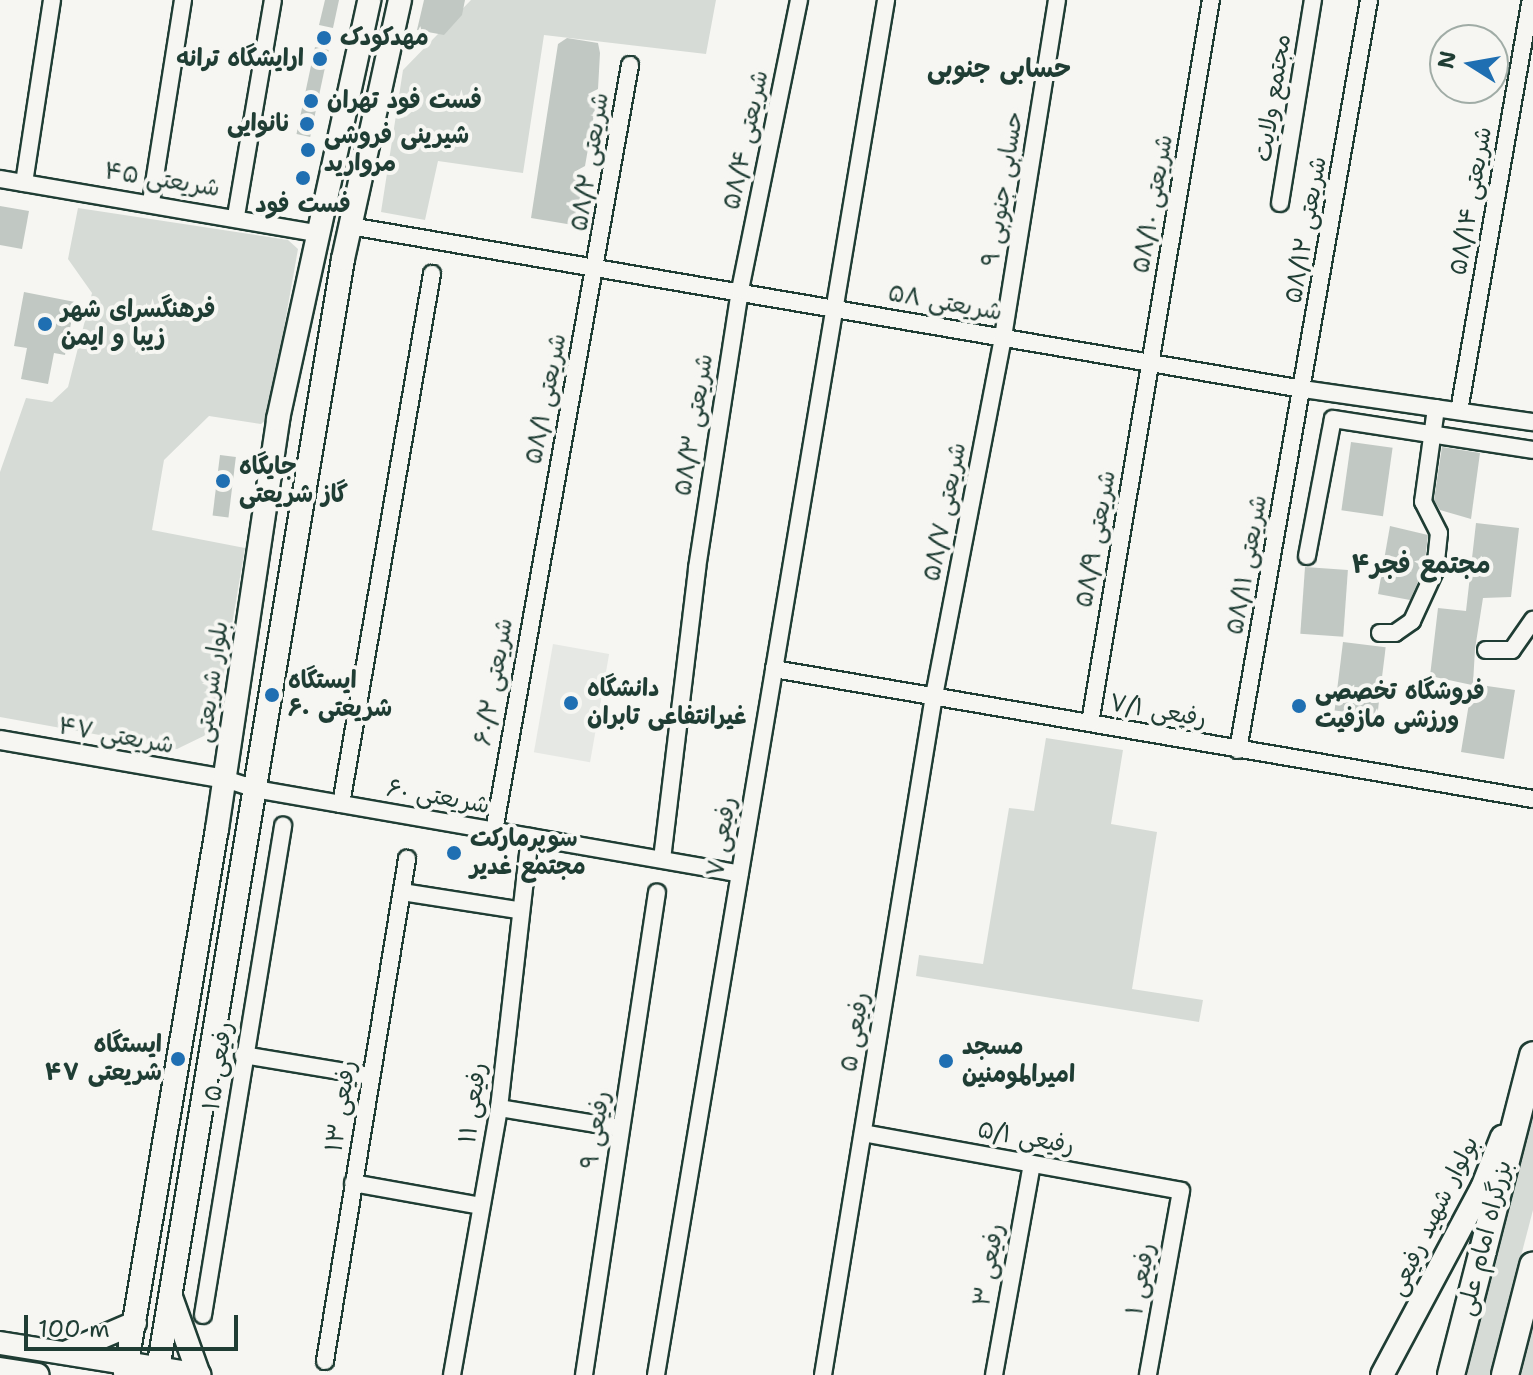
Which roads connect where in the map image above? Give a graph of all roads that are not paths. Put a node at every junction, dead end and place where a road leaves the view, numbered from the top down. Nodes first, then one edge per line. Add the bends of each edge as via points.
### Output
1 (52, 0) edge
2 (183, 0) edge
3 (273, 0) edge
4 (369, 0) edge
5 (400, 0) edge
6 (799, 0) edge
7 (886, 0) edge
8 (1057, 0) edge
9 (1211, 0) edge
10 (1313, 0) edge
11 (1369, 0) edge
12 (1531, 0) edge
13 (630, 65) dead end
14 (0, 179) edge
15 (24, 183) junction
16 (151, 202) junction
17 (1280, 203) dead end
18 (236, 216) junction
19 (350, 226) junction
20 (315, 233) junction
21 (598, 266) junction
22 (432, 274) dead end
23 (740, 290) junction
24 (835, 308) junction
25 (1003, 337) junction
26 (1151, 362) junction
27 (1303, 389) junction
28 (1436, 408) junction
29 (1459, 411) junction
30 (1533, 422) edge
31 (1432, 433) junction
32 (1533, 450) edge
33 (542, 541) joint
34 (1307, 556) dead end
35 (1533, 620) edge
36 (1380, 633) dead end
37 (1486, 650) dead end
38 (774, 669) junction
39 (934, 696) junction
40 (1090, 723) junction
41 (0, 740) edge
42 (1238, 750) junction
43 (225, 779) junction
44 (255, 789) junction
45 (1533, 799) edge
46 (341, 804) junction
47 (283, 826) dead end
48 (494, 831) junction
49 (530, 837) junction
50 (407, 859) dead end
51 (662, 859) junction
52 (740, 874) junction
53 (402, 892) junction
54 (657, 892) dead end
55 (517, 910) junction
56 (243, 1055) junction
57 (1530, 1066) edge
58 (370, 1076) junction
59 (499, 1108) junction
60 (620, 1128) junction
61 (863, 1133) junction
62 (1032, 1164) junction
63 (353, 1183) junction
64 (1181, 1191) joint
65 (481, 1206) junction
66 (1533, 1266) edge
67 (171, 1297) junction
68 (203, 1315) dead end
69 (135, 1323) junction
70 (0, 1343) edge
71 (63, 1354) junction
72 (325, 1361) dead end
73 (0, 1369) edge
74 (126, 1369) edge
75 (158, 1372) edge
76 (38, 1375) edge
77 (199, 1375) edge
78 (452, 1375) edge
79 (584, 1375) edge
80 (656, 1375) edge
81 (823, 1375) edge
82 (994, 1375) edge
83 (1148, 1375) edge
84 (1382, 1375) edge
85 (1451, 1375) edge
86 (1505, 1375) edge

1 - 15 street
2 - 16 street
3 - 18 street
4 - 20 main road, بلوار شریعتی
5 - 19 main road
6 - 23 street, شریعتی ۵۸/۴
7 - 24 street, رفیعی ۷
8 - 25 street, حسابی جنوبی ۹
9 - 26 street, شریعتی ۵۸/۱۰
10 - 17 street, مجتمع ولایت
11 - 27 street, شریعتی ۵۸/۱۲
12 - 29 street, شریعتی ۵۸/۱۴
13 - 21 street, شریعتی ۵۸/۲
14 - 15 street, شریعتی ۴۵
15 - 16 street, شریعتی ۴۵
16 - 18 street, شریعتی ۴۵
18 - 20 street, شریعتی ۴۵
19 - 21 street, شریعتی ۵۸
19 - 44 main road
20 - 43 main road, بلوار شریعتی via 278,419
21 - 23 street, شریعتی ۵۸
21 - 33 street, شریعتی ۵۸/۱
22 - 46 street
23 - 24 street, شریعتی ۵۸
23 - 51 street, شریعتی ۵۸/۳ via 697,568
24 - 25 street, شریعتی ۵۸
24 - 38 street, رفیعی ۷
25 - 26 street, شریعتی ۵۸
25 - 39 street, شریعتی ۵۸/۷
26 - 27 street, شریعتی ۵۸
26 - 40 street, شریعتی ۵۸/۹
27 - 28 street, شریعتی ۵۸
27 - 42 street, شریعتی ۵۸/۱۱
28 - 29 street, شریعتی ۵۸
28 - 31 street
29 - 30 street, شریعتی ۵۸
31 - 32 street
31 - 34 street via 1333,419
31 - 36 street via 1423,502 1439,533 1435,571 1412,621 1395,633
33 - 48 street, شریعتی ۶۰/۲
35 - 37 street via 1512,650
38 - 39 street, رفیعی ۷/۱
38 - 52 street, رفیعی ۷
39 - 40 street, رفیعی ۷/۱
39 - 61 street, رفیعی ۵
40 - 42 street, رفیعی ۷/۱
41 - 43 street, شریعتی ۴۷
42 - 45 street, رفیعی ۷/۱
43 - 44 street, شریعتی ۶۰
43 - 69 main road, بلوار شریعتی
44 - 46 street, شریعتی ۶۰
44 - 67 main road
46 - 48 street, شریعتی ۶۰
47 - 56 street, رفیعی ۱۵
48 - 49 street, شریعتی ۶۰
49 - 51 street, شریعتی ۶۰
49 - 55 street, رفیعی ۱۱
50 - 53 street, رفیعی ۱۳
51 - 52 street, شریعتی ۶۰
52 - 80 street, رفیعی ۷
53 - 55 street
53 - 58 street, رفیعی ۱۳
54 - 60 street, رفیعی ۹
55 - 59 street, رفیعی ۱۱
56 - 58 street
56 - 68 street, رفیعی ۱۵
57 - 84 main road, بولوار شهید رفیعی via 1482,1188
57 - 85 highway, بزرگراه امام علی
58 - 63 street, رفیعی ۱۳
59 - 60 street
59 - 65 street, رفیعی ۱۱
60 - 79 street, رفیعی ۹
61 - 62 street, رفیعی ۵/۱
61 - 81 street, رفیعی ۵
62 - 64 street, رفیعی ۵/۱
62 - 82 street, رفیعی ۳
63 - 65 street
63 - 72 street, رفیعی ۱۳
64 - 83 street, رفیعی ۱
65 - 78 street, رفیعی ۱۱
66 - 86 highway
67 - 75 main road
67 - 77 main road
69 - 71 main road
69 - 74 main road, بلوار شریعتی
70 - 71 main road
71 - 74 main road
73 - 76 main road
74 - 75 main road
75 - 77 main road

